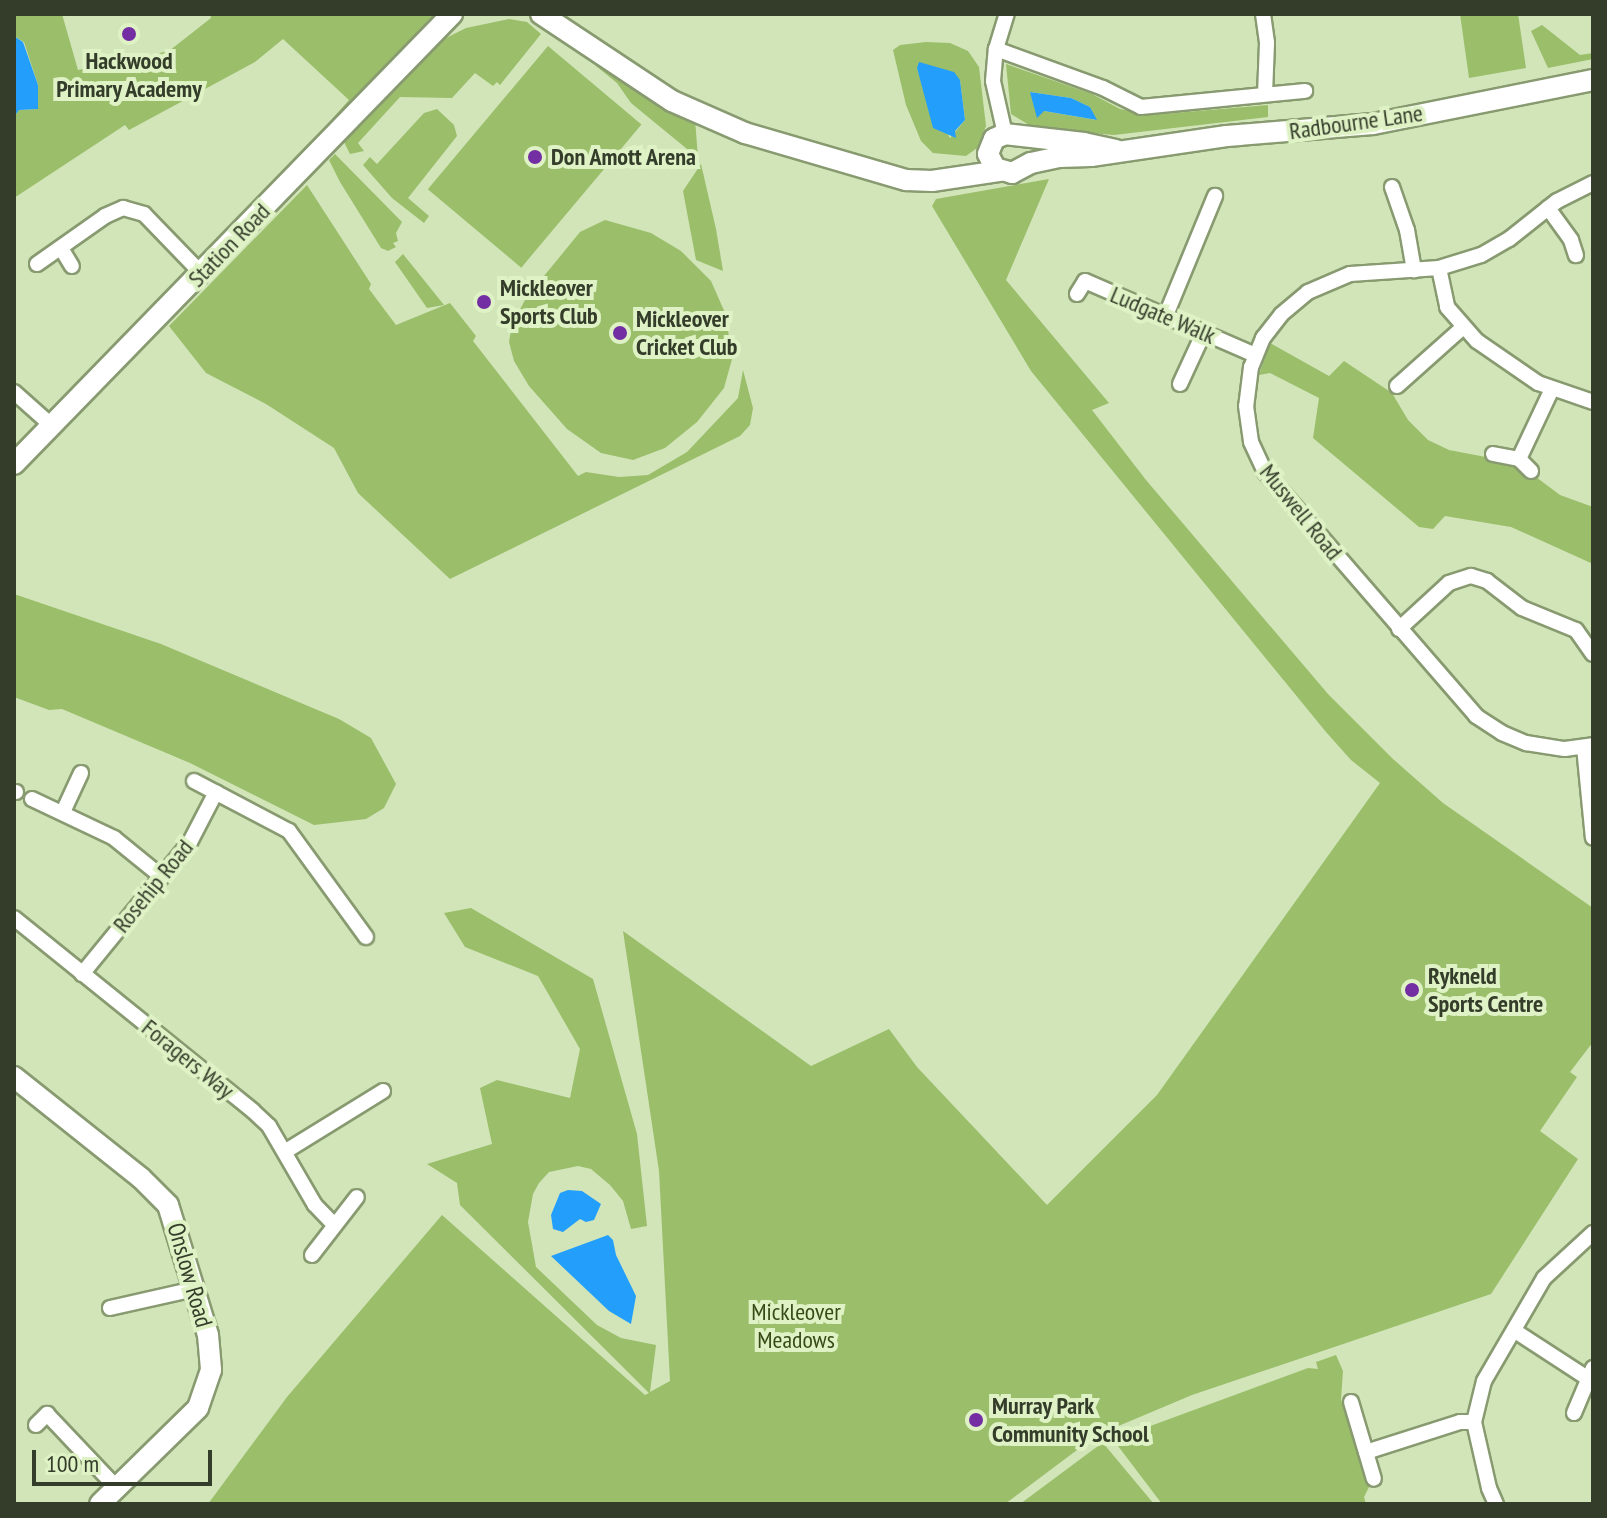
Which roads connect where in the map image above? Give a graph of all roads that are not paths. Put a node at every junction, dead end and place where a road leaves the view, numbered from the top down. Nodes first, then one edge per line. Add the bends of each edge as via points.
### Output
1 (469, 14) edge
2 (541, 14) edge
3 (1007, 14) edge
4 (1263, 14) edge
5 (448, 20) edge
6 (996, 49) junction
7 (1593, 80) edge
8 (1305, 91) dead end
9 (1265, 94) junction
10 (1012, 136) junction
11 (989, 149) junction
12 (1116, 150) junction
13 (1022, 167) junction
14 (1000, 171) junction
15 (963, 174) junction
16 (1593, 183) edge
17 (1392, 187) dead end
18 (1215, 196) dead end
19 (1548, 208) junction
20 (61, 248) junction
21 (1576, 255) dead end
22 (37, 264) dead end
23 (72, 266) dead end
24 (1439, 268) junction
25 (1414, 270) junction
26 (202, 274) junction
27 (1077, 294) dead end
28 (1166, 315) junction
29 (1462, 328) junction
30 (1204, 332) junction
31 (1255, 355) junction
32 (1180, 384) dead end
33 (1397, 386) dead end
34 (1552, 389) junction
35 (14, 392) edge
36 (1593, 402) edge
37 (51, 425) junction
38 (1493, 454) dead end
39 (1519, 459) junction
40 (14, 464) edge
41 (1531, 471) dead end
42 (1399, 629) junction
43 (1593, 654) edge
44 (1588, 746) edge
45 (81, 773) dead end
46 (194, 781) dead end
47 (216, 792) junction
48 (32, 799) dead end
49 (63, 812) junction
50 (1593, 838) edge
51 (162, 877) junction
52 (14, 918) edge
53 (366, 937) dead end
54 (82, 974) junction
55 (14, 1077) edge
56 (383, 1091) dead end
57 (286, 1151) junction
58 (357, 1197) dead end
59 (334, 1225) junction
60 (1593, 1233) edge
61 (312, 1255) dead end
62 (194, 1289) junction
63 (118, 1302) dead end
64 (1515, 1331) junction
65 (1590, 1373) edge
66 (1351, 1402) dead end
67 (1574, 1413) dead end
68 (1474, 1422) junction
69 (36, 1425) dead end
70 (1366, 1452) junction
71 (1374, 1479) dead end
72 (117, 1488) junction
73 (100, 1504) edge
74 (1496, 1504) edge

1 - 5 street, Station Road
2 - 15 street via 672,101 745,133 893,178 932,181
3 - 6 street
4 - 9 street
5 - 26 street, Station Road
6 - 9 street via 1141,107
6 - 10 street via 993,81
7 - 12 street, Radbourne Lane via 1373,124
8 - 9 street
10 - 11 street via 994,139
10 - 12 street, Radbourne Lane
10 - 13 street via 1027,155
11 - 14 street via 989,159
11 - 15 street
12 - 13 street, Radbourne Lane
13 - 14 street via 1012,173
14 - 15 street
16 - 19 street, Muswell Road
17 - 25 street
18 - 28 street
19 - 21 street
19 - 24 street, Muswell Road via 1498,246
20 - 22 street
20 - 23 street
20 - 26 street via 105,216 134,208
24 - 25 street, Muswell Road
24 - 29 street via 1447,307
25 - 31 street, Muswell Road via 1350,274 1317,286 1273,324
26 - 37 street, Station Road
27 - 28 street, Ludgate Walk via 1085,281
28 - 30 street, Ludgate Walk
29 - 33 street
29 - 34 street via 1509,365
30 - 31 street, Ludgate Walk
30 - 32 street
31 - 42 street, Muswell Road via 1246,415 1258,461
34 - 36 street
34 - 39 street
35 - 37 street
37 - 40 street, Station Road
38 - 39 street
39 - 41 street
42 - 43 street via 1449,583 1471,576 1487,581 1522,608 1576,630
42 - 44 street, Muswell Road via 1491,727 1534,745
44 - 50 street
45 - 49 street
46 - 47 street
47 - 51 street, Rosehip Road via 190,842
47 - 53 street via 289,831
48 - 49 street
49 - 51 street via 114,838
51 - 54 street, Rosehip Road
52 - 54 street, Foragers Way
54 - 57 street, Foragers Way via 253,1111
55 - 62 street, Onslow Road via 163,1198 177,1225
56 - 57 street
57 - 59 street, Foragers Way via 315,1205
58 - 59 street
59 - 61 street
60 - 64 street via 1544,1278
62 - 63 street
62 - 72 street, Onslow Road via 210,1347 207,1388 191,1416
64 - 65 street
64 - 68 street via 1484,1381
65 - 67 street
66 - 70 street
68 - 70 street
68 - 74 street
69 - 72 street via 47,1414
70 - 71 street
72 - 73 street, Onslow Road

